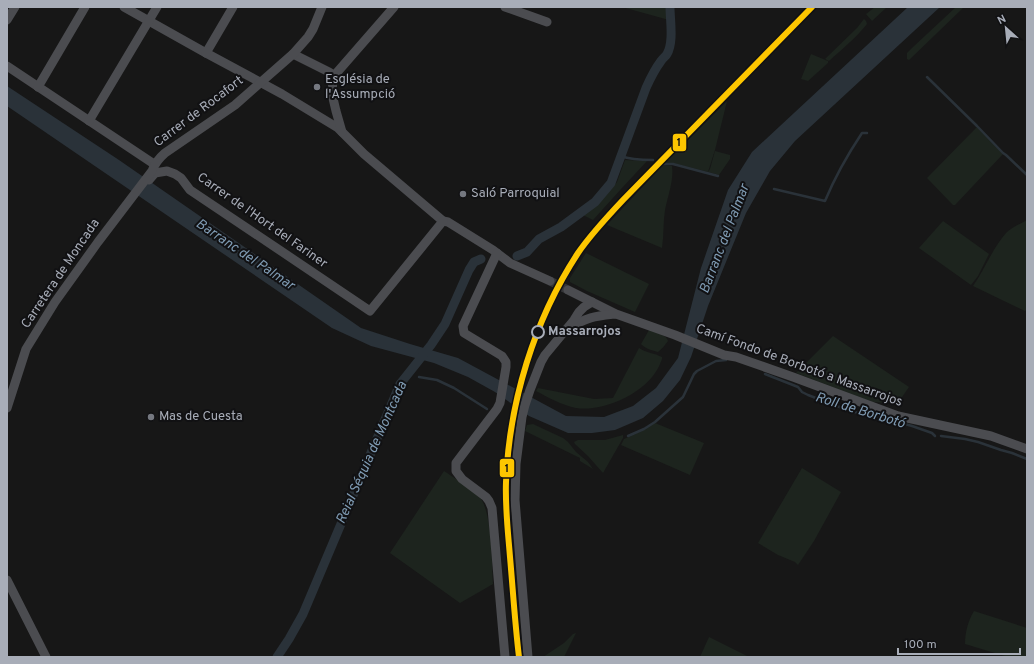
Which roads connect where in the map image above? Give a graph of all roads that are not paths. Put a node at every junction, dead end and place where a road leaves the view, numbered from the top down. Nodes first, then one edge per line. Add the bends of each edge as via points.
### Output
1 (15, 7) edge
2 (85, 7) edge
3 (124, 7) edge
4 (157, 7) edge
5 (233, 7) edge
6 (322, 7) edge
7 (393, 7) edge
8 (505, 7) edge
9 (7, 20) edge
10 (148, 21) junction
11 (547, 22) dead end
12 (206, 53) junction
13 (293, 54) junction
14 (7, 66) edge
15 (333, 77) junction
16 (260, 82) junction
17 (38, 87) junction
18 (89, 121) junction
19 (342, 132) junction
20 (154, 170) junction
21 (443, 221) junction
22 (497, 254) junction
23 (550, 281) tunnel mouth
24 (592, 302) junction
25 (579, 312) junction
26 (616, 314) junction
27 (589, 318) junction
28 (561, 337) junction
29 (7, 408) edge
30 (1027, 449) edge
31 (7, 580) edge
32 (46, 657) edge
33 (505, 657) edge
34 (528, 657) edge

1 - 9 street
2 - 17 street
3 - 10 street
4 - 10 street
5 - 12 street
6 - 13 street, Carrer de Rocafort via 313,29
7 - 15 street
8 - 11 street
10 - 12 street
10 - 18 street
12 - 16 street
13 - 15 street via 329,72
13 - 16 street, Carrer de Rocafort
14 - 17 street
15 - 19 street via 332,94
16 - 19 street
16 - 20 street, Carrer de Rocafort via 235,105 165,153
17 - 18 street
18 - 20 street
19 - 21 street
20 - 21 street, Carrer de l'Hort del Fariner via 168,171 178,176 190,190 370,311
20 - 29 street, Carretera de Moncada via 55,302 26,349
21 - 22 street
22 - 23 street via 510,263
22 - 33 street via 463,326 464,333 504,359 506,367 500,403 495,414 456,463 456,471 486,497 492,508
24 - 25 street
24 - 25 street, Camí Fondo de Borbotó a Massarrojos via 568,291 576,300
24 - 26 street, Camí Fondo de Borbotó a Massarrojos
24 - 27 street via 593,308
25 - 28 street
26 - 27 street
26 - 30 street, Camí Fondo de Borbotó a Massarrojos via 898,416 991,436
27 - 28 street via 576,324
28 - 34 street via 552,345 541,362 530,390 522,417 517,454 516,505
31 - 32 street

